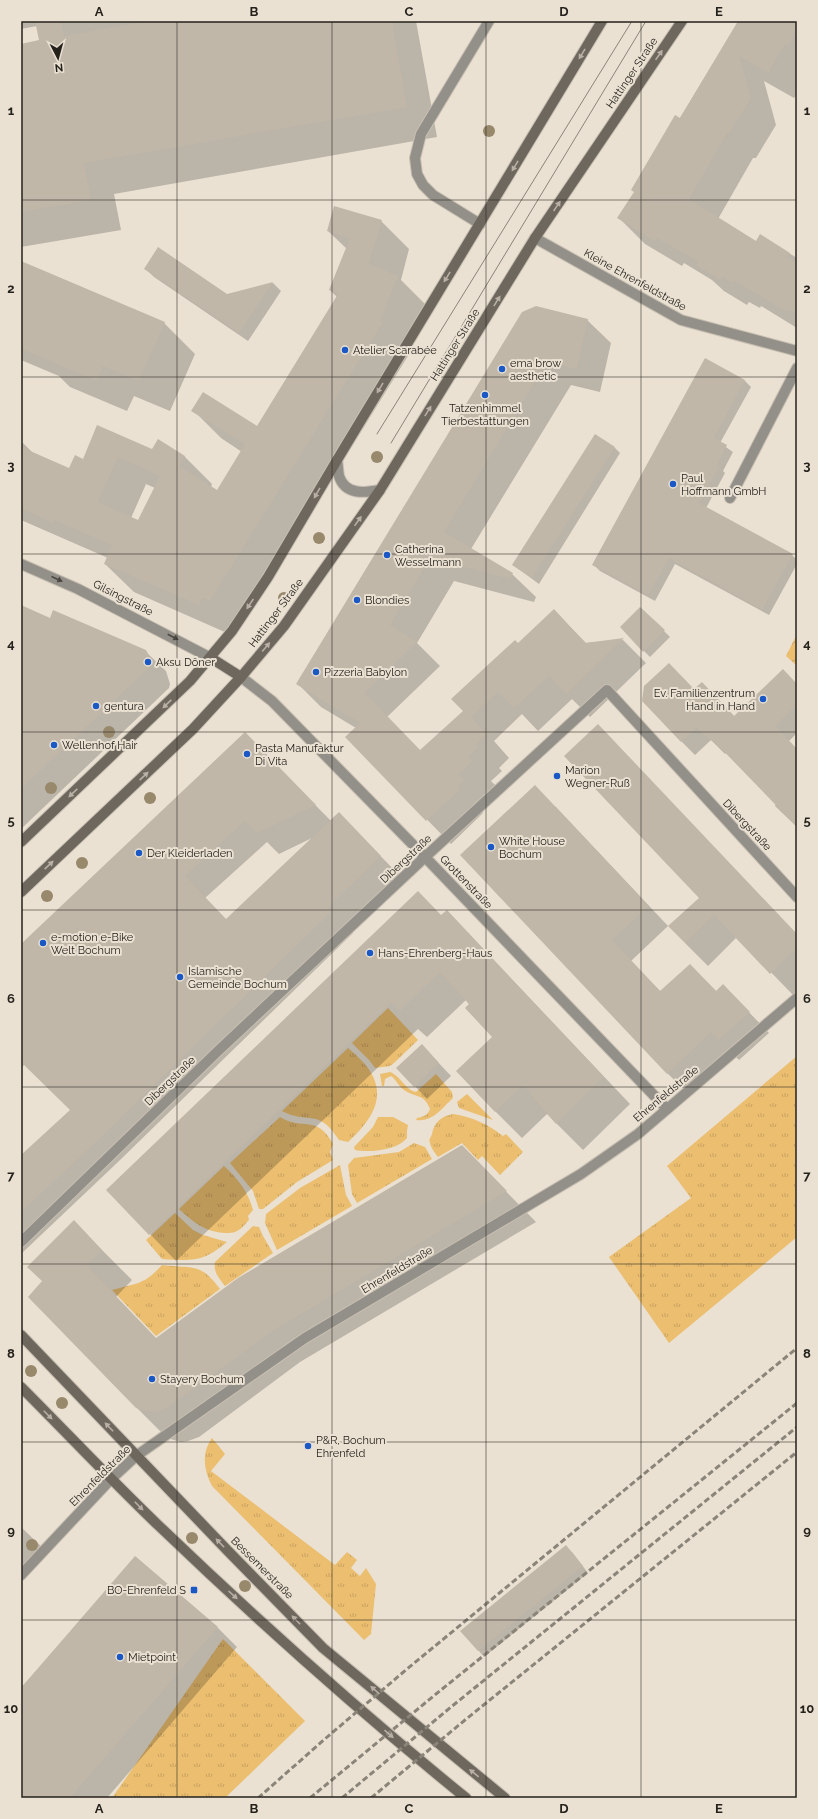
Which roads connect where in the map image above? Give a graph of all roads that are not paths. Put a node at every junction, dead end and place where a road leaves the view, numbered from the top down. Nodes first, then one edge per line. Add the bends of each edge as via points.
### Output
1 (489, 21) edge
2 (602, 21) edge
3 (682, 21) edge
4 (480, 224) junction
5 (535, 238) junction
6 (797, 351) edge
7 (797, 368) edge
8 (337, 460) junction
9 (380, 490) junction
10 (730, 498) dead end
11 (21, 564) edge
12 (211, 658) junction
13 (242, 677) junction
14 (21, 842) edge
15 (425, 857) junction
16 (21, 892) edge
17 (797, 897) edge
18 (797, 998) edge
19 (667, 1109) junction
20 (21, 1242) edge
21 (21, 1335) edge
22 (21, 1387) edge
23 (136, 1456) junction
24 (111, 1479) junction
25 (21, 1575) edge
26 (466, 1798) edge
27 (505, 1798) edge

1 - 4 street via 421,134 415,158 417,174 423,185 434,195
2 -> 4 main road
5 -> 3 main road, Hattinger Straße
4 -> 8 main road
5 - 6 street, Kleine Ehrenfeldstraße via 680,320
9 -> 5 main road, Hattinger Straße
7 - 10 street
8 - 9 street via 339,476 345,486 354,492
8 -> 12 main road via 268,577
13 -> 9 main road, Hattinger Straße via 284,626
11 -> 12 street, Gilsingstraße via 78,589
12 - 13 main road
12 -> 14 main road via 168,704
13 - 15 street, Grottenstraße via 272,701
16 -> 13 main road, Hattinger Straße via 172,750
15 - 17 street, Dibergstraße via 607,690
15 - 19 street, Grottenstraße
15 - 20 street, Dibergstraße via 219,1050
18 - 19 street, Ehrenfeldstraße
19 - 23 street, Ehrenfeldstraße via 638,1134 582,1174 305,1338
23 -> 21 main road, Bessemerstraße
22 -> 24 main road
23 - 24 street, Ehrenfeldstraße
27 -> 23 main road, Bessemerstraße via 323,1648
24 - 25 street, Ehrenfeldstraße
24 -> 26 main road via 307,1662

